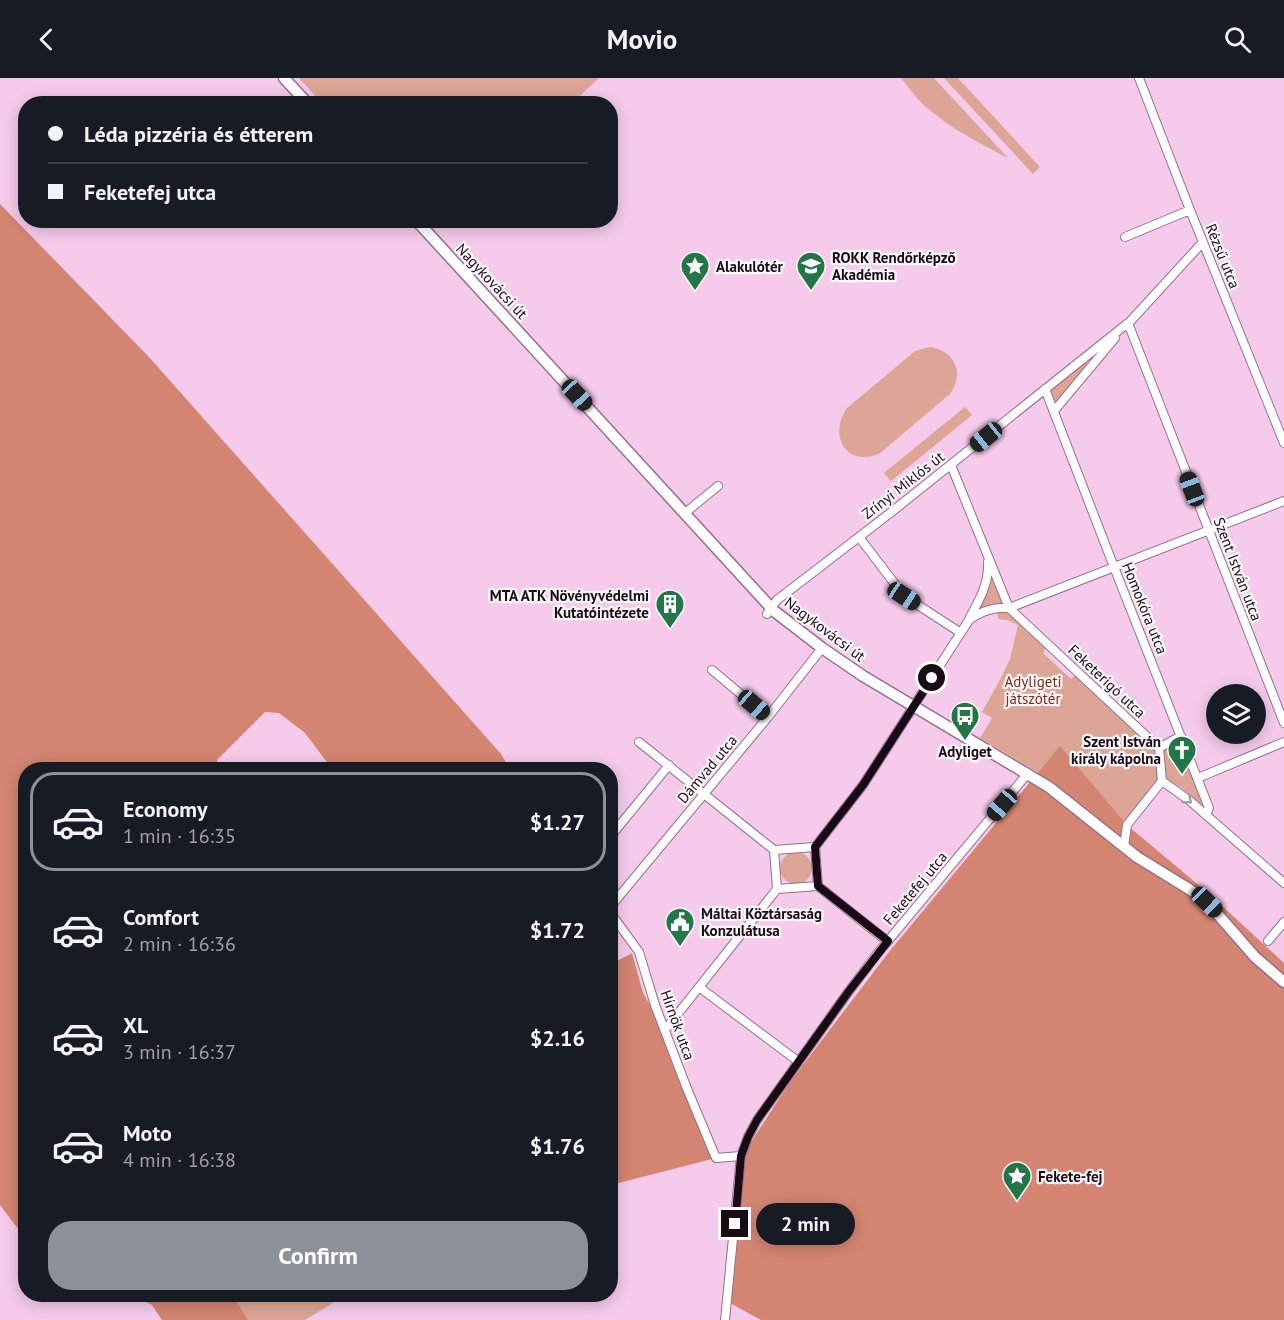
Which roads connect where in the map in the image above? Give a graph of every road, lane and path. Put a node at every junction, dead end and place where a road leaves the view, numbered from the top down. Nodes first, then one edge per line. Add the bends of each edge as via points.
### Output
1 (284, 78) edge
2 (1139, 78) edge
3 (301, 96) edge
4 (1190, 210) junction
5 (423, 228) edge
6 (1125, 237) dead end
7 (1203, 242) junction
8 (1128, 323) junction
9 (1045, 389) junction
10 (1054, 411) junction
11 (1284, 443) edge
12 (951, 465) junction
13 (718, 486) dead end
14 (1284, 501) edge
15 (685, 513) junction
16 (1209, 530) junction
17 (859, 537) junction
18 (988, 557) junction
19 (1114, 567) junction
20 (772, 608) junction
21 (1009, 608) junction
22 (969, 620) junction
23 (961, 633) junction
24 (822, 648) junction
25 (712, 670) dead end
26 (916, 704) junction
27 (768, 717) junction
28 (1284, 723) edge
29 (1181, 736) junction
30 (639, 742) dead end
31 (1284, 742) edge
32 (1159, 748) junction
33 (669, 765) junction
34 (1028, 773) junction
35 (1197, 778) junction
36 (1162, 781) junction
37 (704, 793) junction
38 (1206, 815) junction
39 (618, 827) edge
40 (815, 847) junction
41 (1124, 847) junction
42 (774, 850) junction
43 (1284, 883) edge
44 (818, 886) junction
45 (777, 889) junction
46 (618, 897) edge
47 (1284, 922) edge
48 (618, 923) edge
49 (888, 941) junction
50 (1268, 941) dead end
51 (1284, 982) edge
52 (699, 987) junction
53 (665, 1030) junction
54 (799, 1062) junction
55 (741, 1156) junction
56 (725, 1320) edge

1 - 3 street
2 - 4 street, Rézsű utca
4 - 6 street
4 - 7 street, Rézsű utca
5 - 15 street, Nagykovácsi út
7 - 8 street, Zrínyi Miklós út
7 - 11 street, Rézsű utca
8 - 9 street, Zrínyi Miklós út
8 - 10 street, Zrínyi Miklós út
8 - 16 street, Szent István utca
9 - 10 street, Homokóra utca
9 - 12 street, Zrínyi Miklós út
10 - 19 street, Homokóra utca
12 - 17 street, Zrínyi Miklós út
12 - 18 street, Feketerigó utca
13 - 15 street
14 - 16 street
15 - 20 street, Nagykovácsi út
16 - 19 street
16 - 28 street, Szent István utca
17 - 20 street, Zrínyi Miklós út
17 - 23 street via 904,596
18 - 21 street, Feketerigó utca
18 - 22 street via 985,587
19 - 21 street
19 - 29 street, Homokóra utca
20 - 24 street, Nagykovácsi út
21 - 22 street via 981,611
21 - 32 street, Feketerigó utca
22 - 23 street
23 - 26 street
24 - 26 street, Nagykovácsi út via 863,676
24 - 27 street, Dámvad utca
25 - 27 street
26 - 34 street, Nagykovácsi út
26 - 40 street via 863,785
27 - 37 street, Dámvad utca
29 - 32 street
29 - 35 street, Homokóra utca
30 - 33 street
31 - 35 street
32 - 36 street
33 - 37 street
33 - 39 street
34 - 41 street, Nagykovácsi út
34 - 49 street, Feketefej utca
35 - 38 street, Homokóra utca via 1209,808
36 -> 38 street
36 - 41 street via 1127,825
37 - 42 street
37 - 46 street, Dámvad utca
38 - 43 street
40 - 42 street
40 - 44 street
41 - 51 street, Nagykovácsi út via 1207,902 1255,957
42 - 45 street
44 - 45 street
44 - 49 street
45 - 52 street
47 - 50 street
48 - 53 street, Hírnök utca via 639,952
49 - 54 street, Feketefej utca
52 - 53 street
52 - 54 street
53 - 55 street, Hírnök utca via 716,1158
54 - 55 street, Feketefej utca via 757,1120
55 - 56 street, Feketefej utca

